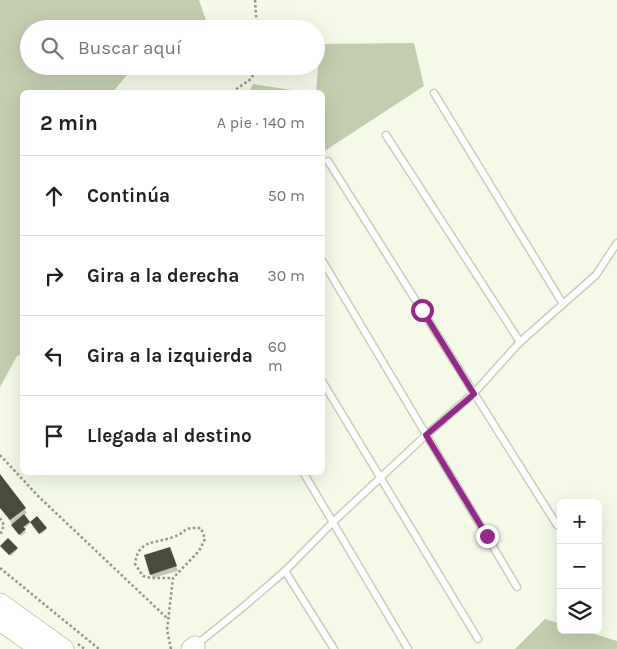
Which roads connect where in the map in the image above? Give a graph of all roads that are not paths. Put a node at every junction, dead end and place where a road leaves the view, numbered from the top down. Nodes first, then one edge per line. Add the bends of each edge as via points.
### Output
1 (434, 93) dead end
2 (386, 135) dead end
3 (328, 161) dead end
4 (617, 243) edge
5 (325, 265) edge
6 (563, 304) junction
7 (520, 342) junction
8 (325, 385) edge
9 (474, 394) junction
10 (426, 435) junction
11 (305, 475) edge
12 (380, 479) junction
13 (332, 523) junction
14 (557, 525) dead end
15 (285, 570) junction
16 (517, 586) dead end
17 (0, 603) edge
18 (0, 612) edge
19 (0, 621) edge
20 (478, 639) dead end
21 (193, 648) edge
22 (40, 649) edge
23 (53, 649) edge
24 (64, 649) edge
25 (334, 649) edge
26 (408, 649) edge

1 - 6 lane
2 - 7 lane
3 - 9 lane
4 - 6 lane via 596,275
5 - 10 lane
6 - 7 lane
7 - 9 lane
8 - 12 lane
9 - 10 lane
9 - 14 lane
10 - 12 lane
10 - 16 lane
11 - 13 lane
12 - 13 lane
12 - 20 lane
13 - 15 lane
13 - 26 lane
15 - 21 lane
15 - 25 lane
17 - 24 main road
18 - 23 main road
19 - 22 main road

